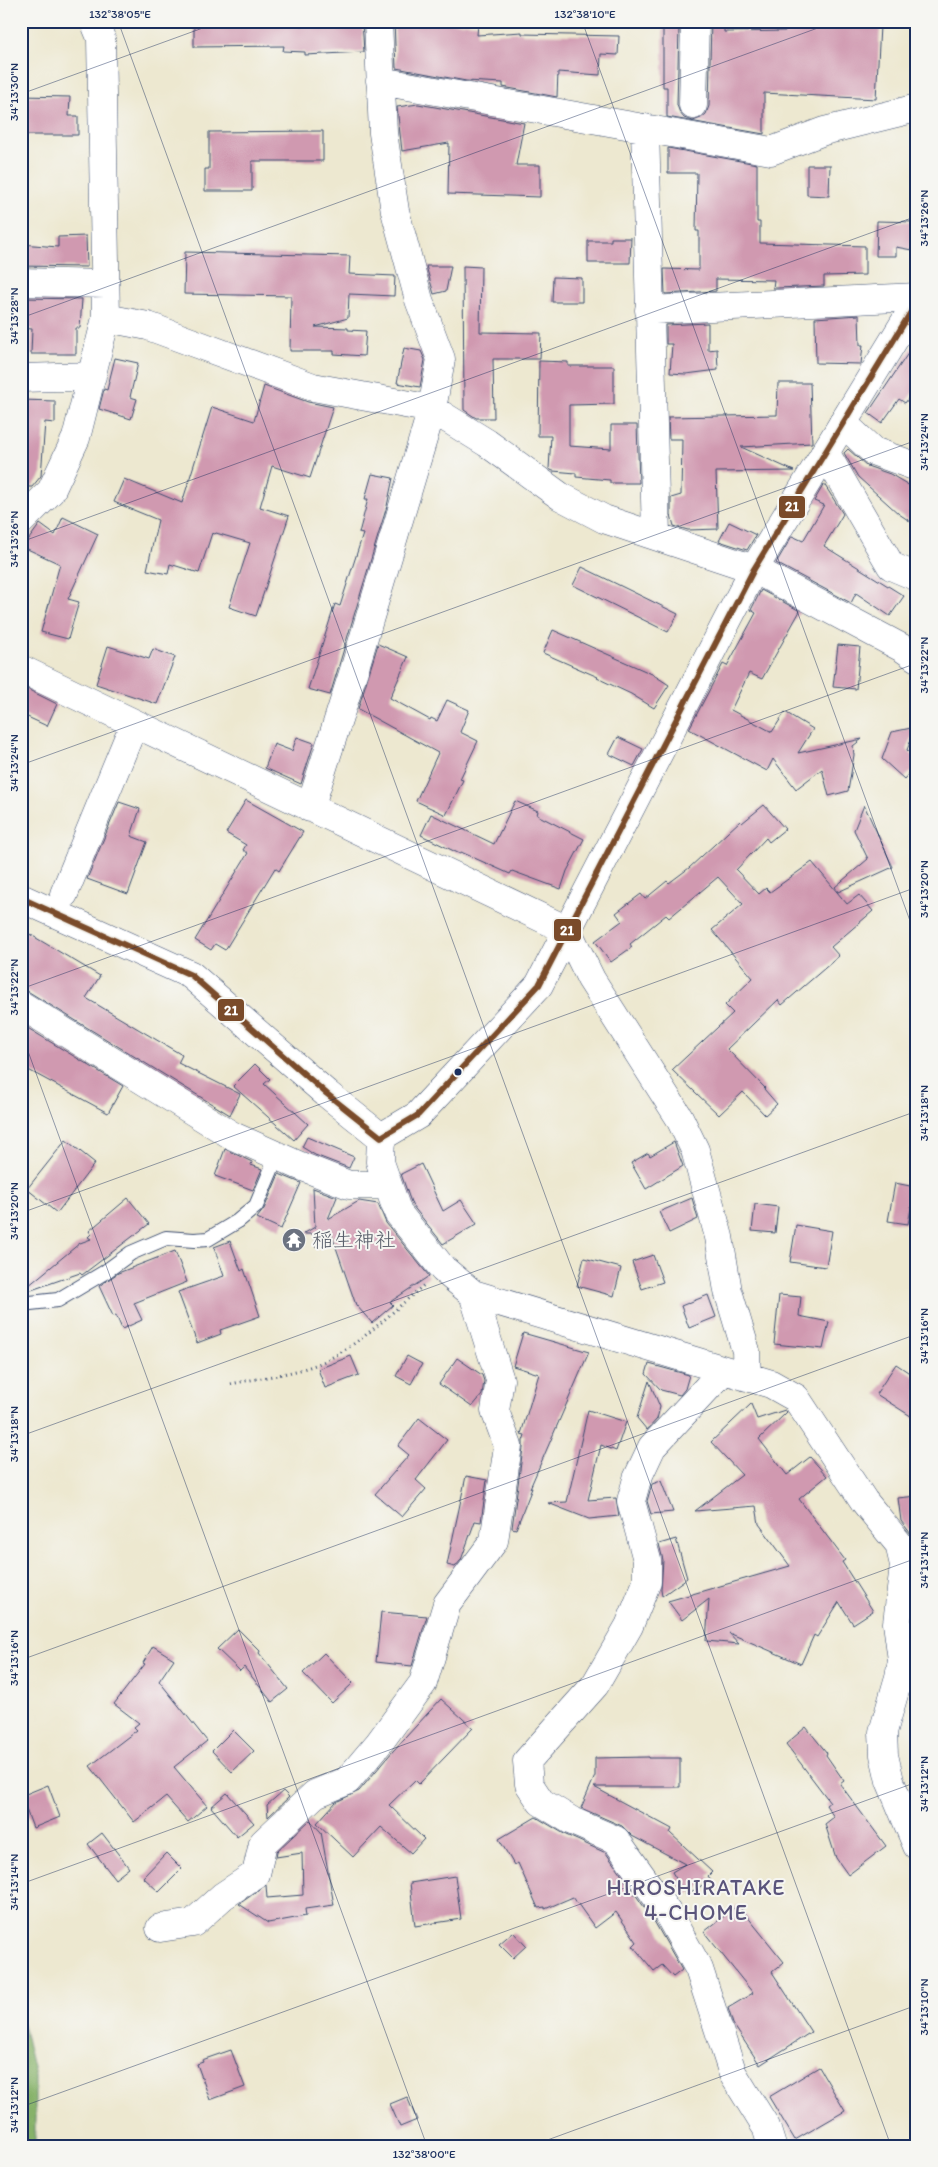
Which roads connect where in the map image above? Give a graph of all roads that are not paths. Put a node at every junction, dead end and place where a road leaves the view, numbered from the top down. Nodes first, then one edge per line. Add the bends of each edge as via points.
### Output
1 (94, 21) edge
2 (378, 21) edge
3 (695, 21) edge
4 (380, 81) junction
5 (694, 105) dead end
6 (917, 108) edge
7 (644, 128) junction
8 (21, 282) edge
9 (105, 284) junction
10 (917, 297) edge
11 (917, 302) edge
12 (649, 310) junction
13 (106, 318) junction
14 (92, 376) junction
15 (21, 378) edge
16 (432, 409) junction
17 (843, 424) junction
18 (825, 452) junction
19 (917, 467) edge
20 (21, 521) edge
21 (656, 535) junction
22 (754, 569) junction
23 (917, 577) edge
24 (917, 658) edge
25 (21, 669) edge
26 (134, 724) junction
27 (310, 808) junction
28 (64, 894) dead end
29 (21, 898) edge
30 (567, 930) junction
31 (21, 1005) edge
32 (381, 1137) junction
33 (277, 1156) junction
34 (388, 1185) junction
35 (473, 1294) junction
36 (21, 1304) edge
37 (736, 1374) junction
38 (908, 1543) edge
39 (917, 1846) edge
40 (160, 1928) dead end
41 (772, 2146) edge

1 - 9 street via 101,38
2 - 4 street
3 - 5 street
4 - 7 street
4 - 16 street via 383,133 395,210 419,300 441,359
6 - 7 street via 824,131 771,151
7 - 12 street
8 - 9 street
9 - 13 street
10 - 12 street
11 - 17 street
12 - 21 street
13 - 14 street
13 - 16 street via 148,326 313,386
14 - 15 street
14 - 20 street via 76,438 52,491
16 - 21 street via 487,443 560,496 604,519
16 - 27 street
17 - 18 street
17 - 19 street via 872,451
18 - 22 street
18 - 23 street via 891,566
21 - 22 street
22 - 24 street
22 - 30 street
25 - 26 street
26 - 27 street
26 - 28 street
27 - 30 street
29 - 32 street via 191,975
30 - 32 street via 539,985 418,1115
30 - 37 street via 591,979 678,1117 695,1150 719,1237 728,1291 746,1350
31 - 33 street via 233,1136
32 - 34 street via 380,1162
33 - 34 street via 349,1185
33 - 36 lane via 256,1206 208,1239 166,1238 131,1253 58,1300
34 - 35 street via 398,1214 443,1269
35 - 37 street
35 - 40 street via 500,1380 495,1411 508,1446 494,1541 447,1604 423,1683 347,1781 314,1794 263,1843 256,1874 223,1896 193,1923
37 - 38 street via 771,1384 796,1398 864,1501
37 - 41 street via 652,1447 631,1501 646,1560 647,1582 629,1626 595,1685 527,1762 529,1784 541,1802 572,1821 616,1840 667,1912 699,1969 733,2074 766,2127
38 - 39 street via 897,1623 902,1660 883,1732 890,1781

